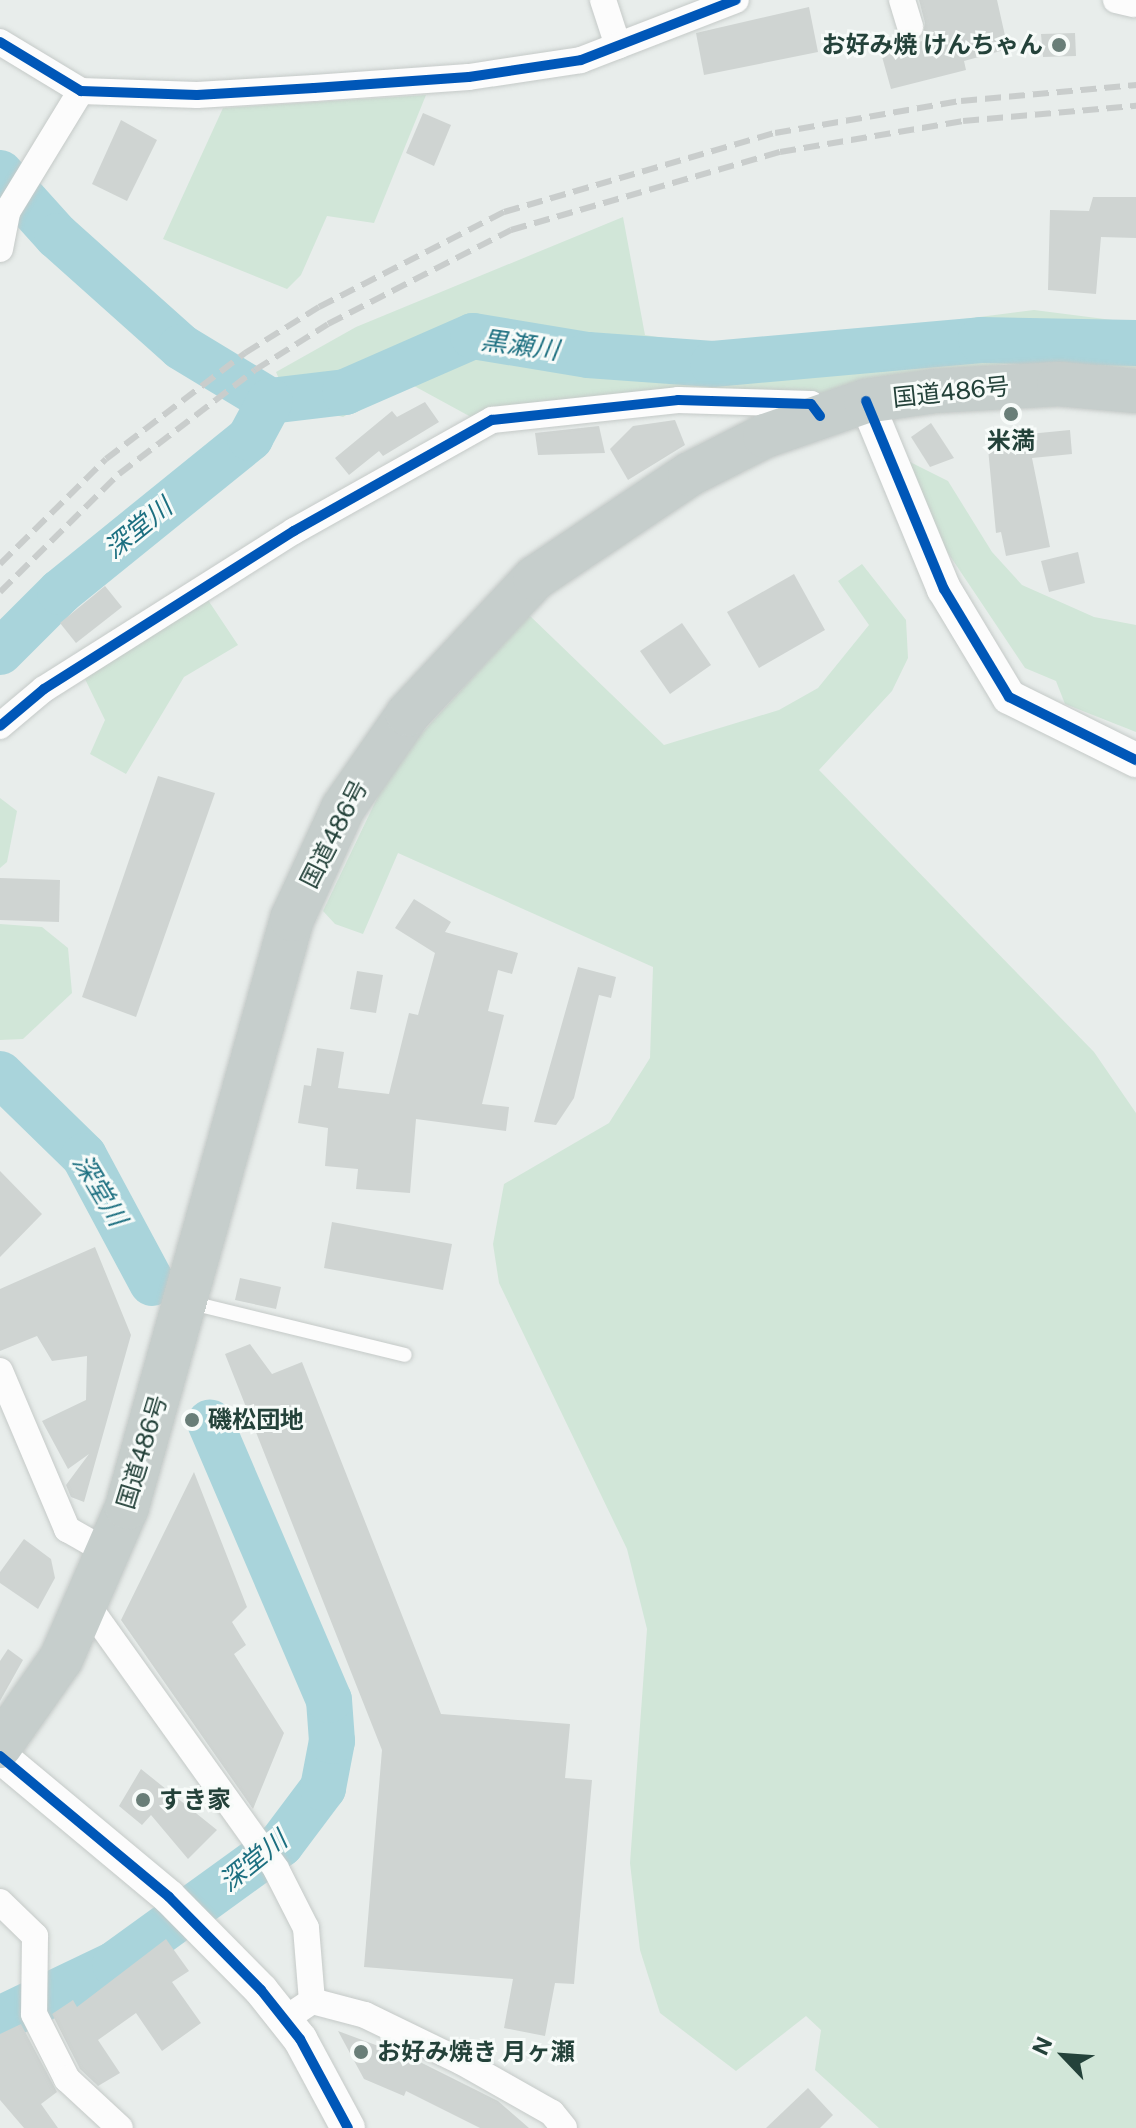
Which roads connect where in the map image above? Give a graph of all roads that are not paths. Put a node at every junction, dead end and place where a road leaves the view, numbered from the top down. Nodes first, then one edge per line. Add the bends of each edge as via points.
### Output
1 (603, 0) edge
2 (736, 0) edge
3 (902, 0) edge
4 (910, 27) dead end
5 (0, 42) edge
6 (618, 46) junction
7 (81, 91) junction
8 (2, 227) edge
9 (1136, 391) edge
10 (866, 401) junction
11 (820, 416) junction
12 (0, 726) edge
13 (1136, 760) edge
14 (188, 1302) junction
15 (405, 1355) dead end
16 (0, 1371) edge
17 (109, 1553) junction
18 (88, 1606) junction
19 (0, 1746) edge
20 (0, 1756) edge
21 (0, 1902) edge
22 (312, 2001) junction
23 (284, 2020) junction
24 (120, 2128) edge
25 (348, 2128) edge
26 (564, 2128) edge

1 - 6 street
2 - 6 street
3 - 4 street
5 - 7 street
6 - 7 street via 581,60 469,77 197,95
7 - 8 street
9 - 10 highway, 国道486号 via 1001,385
10 - 11 highway, 国道486号
10 - 13 street via 944,589 1009,697
11 - 12 street via 811,404 678,400 492,420 294,531 44,689
11 - 14 highway, 国道486号 via 690,474 535,578 455,659 377,754 343,808 292,919
14 - 15 lane
14 - 17 highway, 国道486号
16 - 17 street via 67,1529
17 - 18 highway, 国道486号
18 - 19 highway, 国道486号 via 61,1659
18 - 22 street via 276,1869 306,1928
20 - 23 street via 169,1897
21 - 24 street via 35,1936 34,2014 67,2079
22 - 23 street
22 - 26 street via 365,2015 462,2062 552,2113
23 - 25 street

